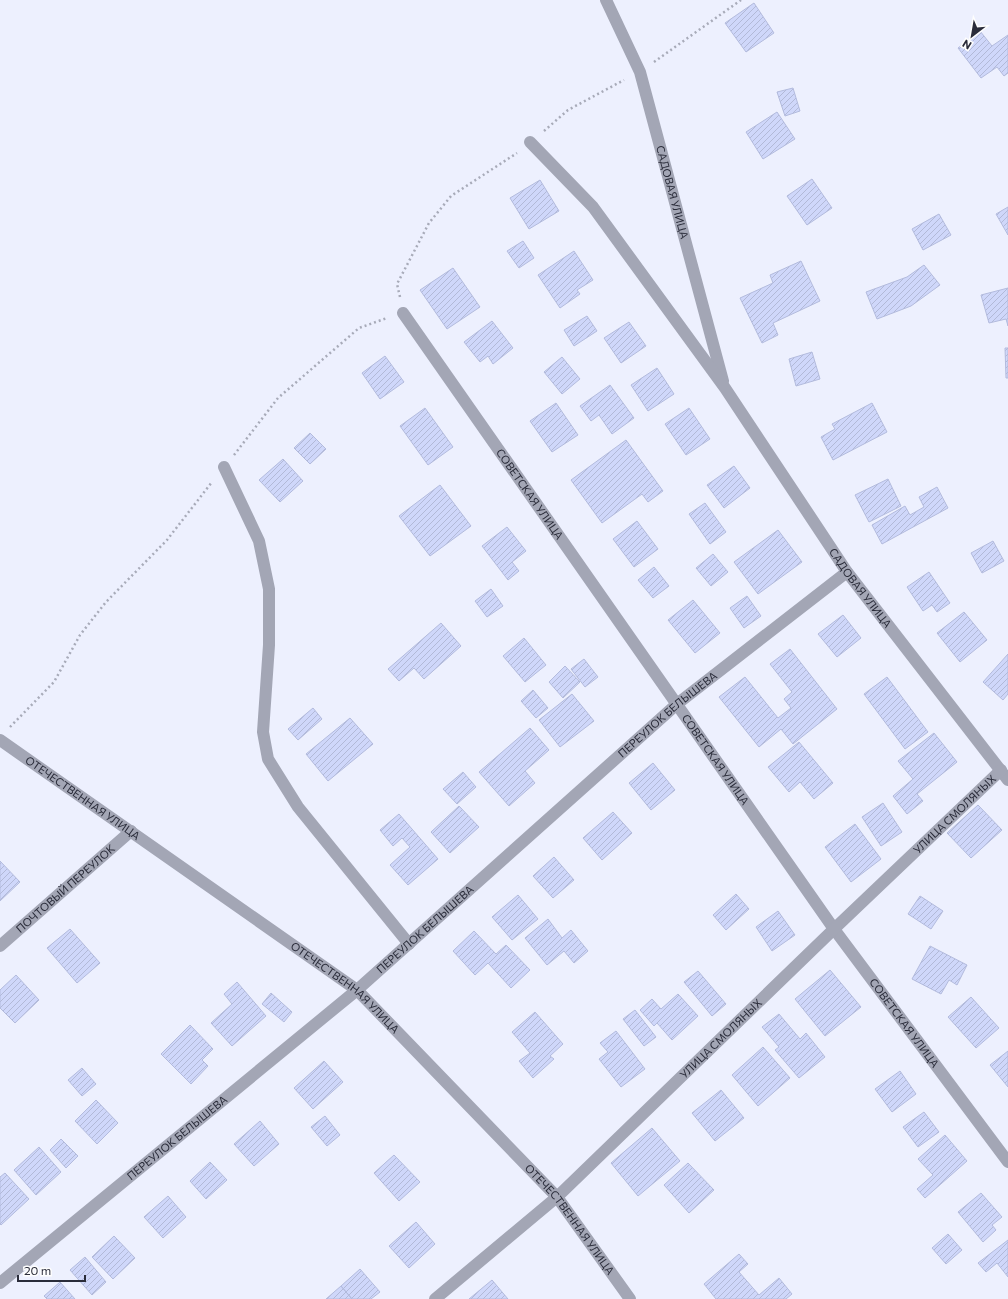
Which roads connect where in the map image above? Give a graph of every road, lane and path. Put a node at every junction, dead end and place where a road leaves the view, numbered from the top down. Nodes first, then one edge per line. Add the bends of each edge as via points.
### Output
1 (606, 0) edge
2 (741, 0) edge
3 (640, 72) junction
4 (530, 142) junction
5 (403, 313) junction
6 (725, 388) junction
7 (224, 466) junction
8 (847, 572) junction
9 (678, 704) junction
10 (3, 736) edge
11 (1004, 775) edge
12 (131, 831) junction
13 (834, 929) junction
14 (409, 944) junction
15 (0, 946) edge
16 (357, 990) junction
17 (1008, 1162) edge
18 (557, 1198) junction
19 (0, 1283) edge
20 (435, 1299) edge
21 (630, 1299) edge

1 - 3 street, САДОВАЯ УЛИЦА
2 - 3 path
3 - 4 path via 568,110
3 - 6 street, САДОВАЯ УЛИЦА
4 - 5 path via 518,153 451,196 429,223 397,284
4 - 6 street, САДОВАЯ УЛИЦА via 593,207
5 - 7 path via 359,328 278,398
5 - 9 street, СОВЕТСКАЯ УЛИЦА
6 - 8 street, САДОВАЯ УЛИЦА
7 - 10 path via 167,540 97,613 80,635 54,682
7 - 14 street via 259,541 269,589 269,645 263,732 268,759 298,807
8 - 9 street, ПЕРЕУЛОК БЕЛЫШЕВА
8 - 11 street, САДОВАЯ УЛИЦА
9 - 13 street, СОВЕТСКАЯ УЛИЦА
9 - 14 street, ПЕРЕУЛОК БЕЛЫШЕВА
10 - 12 street, ОТЕЧЕСТВЕННАЯ УЛИЦА
11 - 13 street, УЛИЦА СМОЛЯНЫХ
12 - 15 street, ПОЧТОВЫЙ ПЕРЕУЛОК
12 - 16 street, ОТЕЧЕСТВЕННАЯ УЛИЦА
13 - 17 street, СОВЕТСКАЯ УЛИЦА
13 - 18 street, УЛИЦА СМОЛЯНЫХ
14 - 16 street, ПЕРЕУЛОК БЕЛЫШЕВА
16 - 18 street, ОТЕЧЕСТВЕННАЯ УЛИЦА
16 - 19 street, ПЕРЕУЛОК БЕЛЫШЕВА
18 - 20 street, УЛИЦА СМОЛЯНЫХ
18 - 21 street, ОТЕЧЕСТВЕННАЯ УЛИЦА

